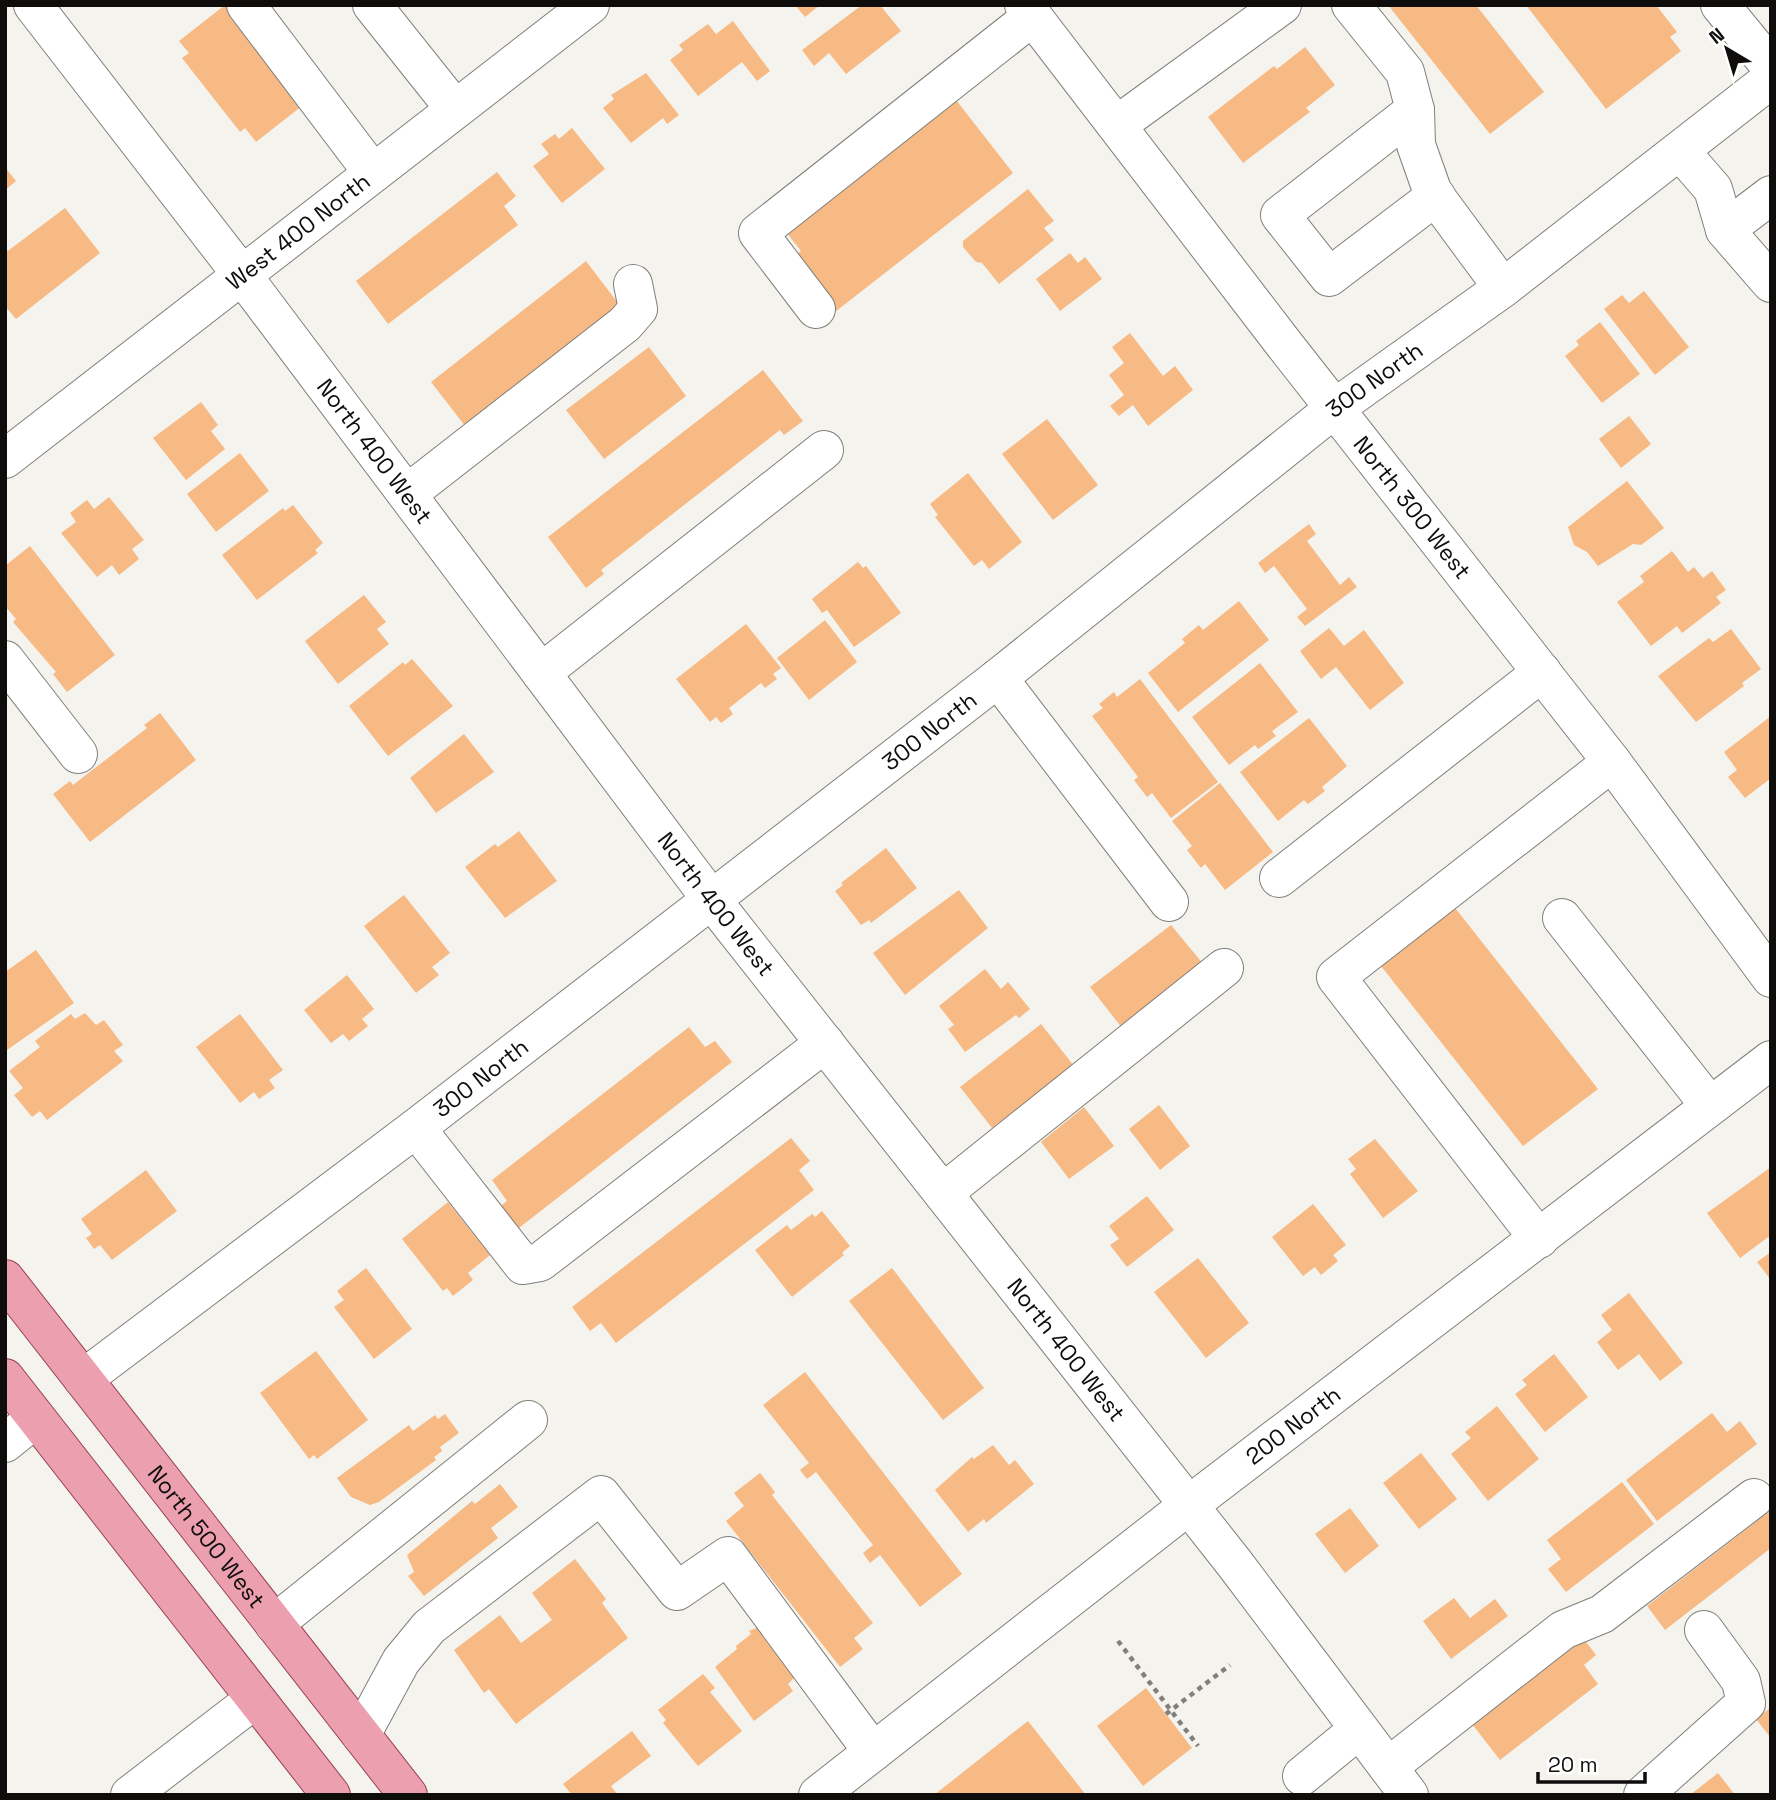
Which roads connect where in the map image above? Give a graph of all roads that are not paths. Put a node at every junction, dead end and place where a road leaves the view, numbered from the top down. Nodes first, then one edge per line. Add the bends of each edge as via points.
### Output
1 (33, 5) edge
2 (246, 5) edge
3 (372, 5) edge
4 (590, 5) edge
5 (1282, 5) edge
6 (1351, 5) edge
7 (1720, 5) edge
8 (1029, 11) edge
9 (1771, 67) edge
10 (1771, 79) edge
11 (455, 109) junction
12 (1415, 110) junction
13 (1117, 125) junction
14 (1680, 150) junction
15 (373, 173) junction
16 (1771, 195) edge
17 (1436, 196) junction
18 (1726, 230) junction
19 (242, 275) junction
20 (1771, 283) edge
21 (633, 284) dead end
22 (1503, 288) junction
23 (816, 309) dead end
24 (1335, 408) junction
25 (824, 450) dead end
26 (5, 459) edge
27 (407, 494) junction
28 (5, 660) edge
29 (1542, 672) junction
30 (541, 673) junction
31 (998, 678) junction
32 (78, 754) dead end
33 (1612, 762) junction
34 (1279, 878) dead end
35 (711, 899) junction
36 (1169, 902) dead end
37 (1562, 918) dead end
38 (1224, 968) dead end
39 (1771, 978) edge
40 (825, 1043) junction
41 (1771, 1060) edge
42 (1710, 1106) junction
43 (416, 1128) junction
44 (943, 1194) junction
45 (1539, 1239) junction
46 (5, 1279) edge
47 (5, 1378) edge
48 (83, 1379) junction
49 (36, 1418) junction
50 (528, 1420) dead end
51 (5, 1443) edge
52 (1754, 1498) dead end
53 (1189, 1505) junction
54 (274, 1624) junction
55 (1703, 1630) dead end
56 (255, 1699) junction
57 (1358, 1730) junction
58 (361, 1735) junction
59 (873, 1752) junction
60 (1302, 1776) dead end
61 (1398, 1781) edge
62 (321, 1791) edge
63 (130, 1795) edge
64 (408, 1795) edge
65 (818, 1795) edge
66 (1643, 1795) edge

1 - 19 street, North 400 West
2 - 15 street
3 - 11 street
4 - 11 street, West 400 North
5 - 13 street
6 - 12 street via 1405,72
7 - 9 street
8 - 13 street, North 300 West
8 - 23 street via 758,233
10 - 14 street, 300 North
11 - 15 street, West 400 North
12 - 17 street via 1416,145
12 - 17 street via 1280,215 1329,277
13 - 24 street, North 300 West
14 - 18 street via 1713,189
14 - 22 street, 300 North
15 - 19 street, West 400 North
16 - 18 street
17 - 22 street
18 - 20 street
19 - 26 street, West 400 North
19 - 27 street, North 400 West
21 - 27 street via 638,309 625,324
22 - 24 street, 300 North
24 - 29 street, North 300 West
24 - 31 street, 300 North
25 - 30 street
27 - 30 street, North 400 West
28 - 32 street
29 - 33 street, North 300 West
29 - 34 street
30 - 35 street, North 400 West
31 - 35 street, 300 North
31 - 36 street
33 - 39 street, North 300 West
33 - 45 street via 1336,977
35 - 40 street, North 400 West
35 - 43 street, 300 North
37 - 42 street
38 - 44 street
40 - 43 street via 540,1262 531,1264 523,1265
40 - 44 street, North 400 West
41 - 42 street, 200 North
42 - 45 street, 200 North
43 - 48 street, 300 North
44 - 53 street, North 400 West
45 - 53 street, 200 North
46 - 48 main road, North 500 West
47 - 49 main road
48 - 54 main road, North 500 West
49 - 51 street
49 - 56 main road
50 - 54 street
52 - 61 street via 1602,1614 1563,1630
53 - 57 street, North 400 West
53 - 59 street, 200 North
54 - 58 main road, North 500 West
55 - 66 street via 1741,1681 1746,1703
56 - 62 main road
56 - 63 street
57 - 60 street
57 - 61 street, North 400 West
58 - 59 street via 401,1661 429,1627 601,1495 677,1591 728,1556
58 - 64 main road, North 500 West
59 - 65 street, 200 North

